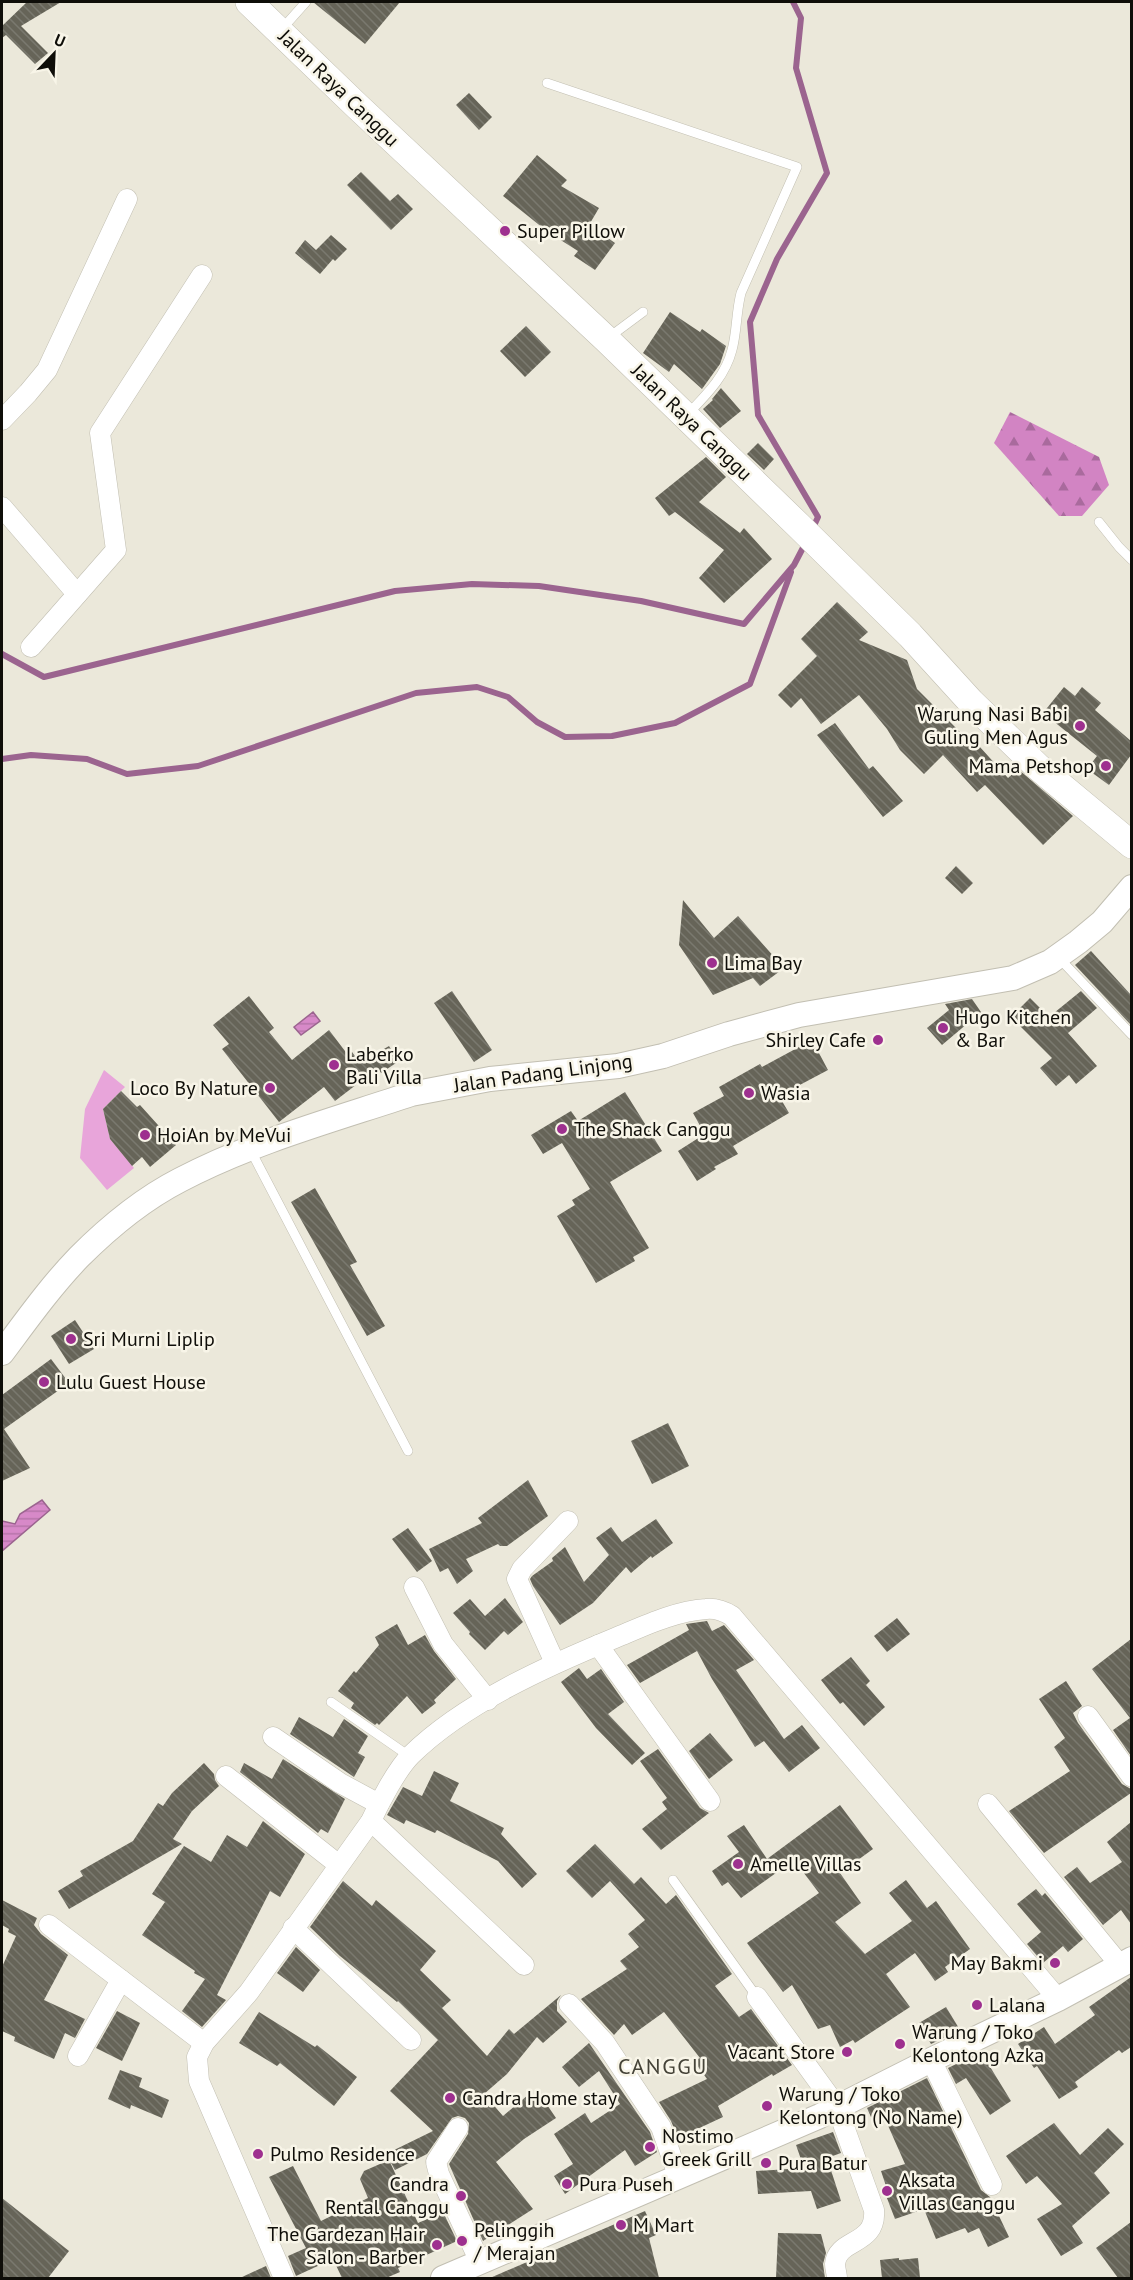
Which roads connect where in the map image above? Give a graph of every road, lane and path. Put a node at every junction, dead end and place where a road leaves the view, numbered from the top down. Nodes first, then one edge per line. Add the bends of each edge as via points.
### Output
1 (249, 2) edge
2 (306, 2) edge
3 (279, 31) junction
4 (547, 84) dead end
5 (128, 199) dead end
6 (202, 275) dead end
7 (643, 312) dead end
8 (606, 339) junction
9 (686, 417) junction
10 (2, 420) edge
11 (2, 507) edge
12 (1099, 522) dead end
13 (1131, 560) edge
14 (77, 594) junction
15 (31, 646) dead end
16 (1131, 844) edge
17 (1131, 887) edge
18 (1057, 957) junction
19 (1131, 1035) edge
20 (249, 1149) junction
21 (2, 1353) edge
22 (408, 1451) dead end
23 (568, 1521) dead end
24 (414, 1587) dead end
25 (598, 1645) junction
26 (555, 1663) junction
27 (488, 1700) junction
28 (331, 1702) dead end
29 (1088, 1716) dead end
30 (273, 1737) dead end
31 (409, 1756) junction
32 (226, 1776) dead end
33 (1131, 1778) edge
34 (710, 1800) dead end
35 (988, 1804) dead end
36 (375, 1813) junction
37 (339, 1864) junction
38 (673, 1880) dead end
39 (49, 1925) dead end
40 (293, 1928) junction
41 (1126, 1962) edge
42 (524, 1965) dead end
43 (121, 1980) junction
44 (758, 1997) joint
45 (1058, 1999) junction
46 (568, 2004) dead end
47 (411, 2040) dead end
48 (204, 2043) junction
49 (78, 2056) dead end
50 (931, 2060) junction
51 (837, 2107) junction
52 (458, 2128) dead end
53 (679, 2178) junction
54 (992, 2185) dead end
55 (480, 2262) junction
56 (284, 2278) edge
57 (443, 2278) edge
58 (837, 2278) edge

1 - 3 main road, Jalan Raya Canggu
2 - 3 lane
3 - 8 main road, Jalan Raya Canggu
4 - 9 lane via 797,167 741,294 733,348 725,370
5 - 10 street via 47,370
6 - 14 street via 100,433 116,550
7 - 8 lane
8 - 9 main road, Jalan Raya Canggu
9 - 16 main road, Jalan Raya Canggu via 910,635 1038,767
11 - 14 street
12 - 13 lane
14 - 15 street
17 - 18 street, Jalan Padang Linjong via 1102,922
18 - 19 lane
18 - 20 street, Jalan Padang Linjong via 1013,978 799,1016 618,1066 435,1088
20 - 21 street, Jalan Padang Linjong via 180,1180 115,1225 79,1257
20 - 22 lane
23 - 26 street via 522,1569 517,1580
24 - 27 street via 443,1644
25 - 26 street
25 - 34 street
25 - 45 street via 653,1622 693,1611 708,1609 732,1616
26 - 27 street
27 - 31 street
28 - 31 lane
29 - 33 street
30 - 36 street via 340,1783
31 - 36 street
32 - 37 street
35 - 41 street
36 - 37 street
36 - 42 street
37 - 40 street
38 - 44 lane
39 - 43 street
40 - 47 street
40 - 48 street via 249,1992
41 - 45 street
43 - 48 street
43 - 49 street
44 - 51 street
45 - 50 street
46 - 53 street via 606,2043 661,2127
48 - 56 street via 198,2057 199,2082
50 - 51 street
50 - 54 street
51 - 53 street
51 - 58 street via 875,2220 864,2237 841,2250 835,2264
52 - 55 street via 436,2162
53 - 55 street
55 - 57 street

